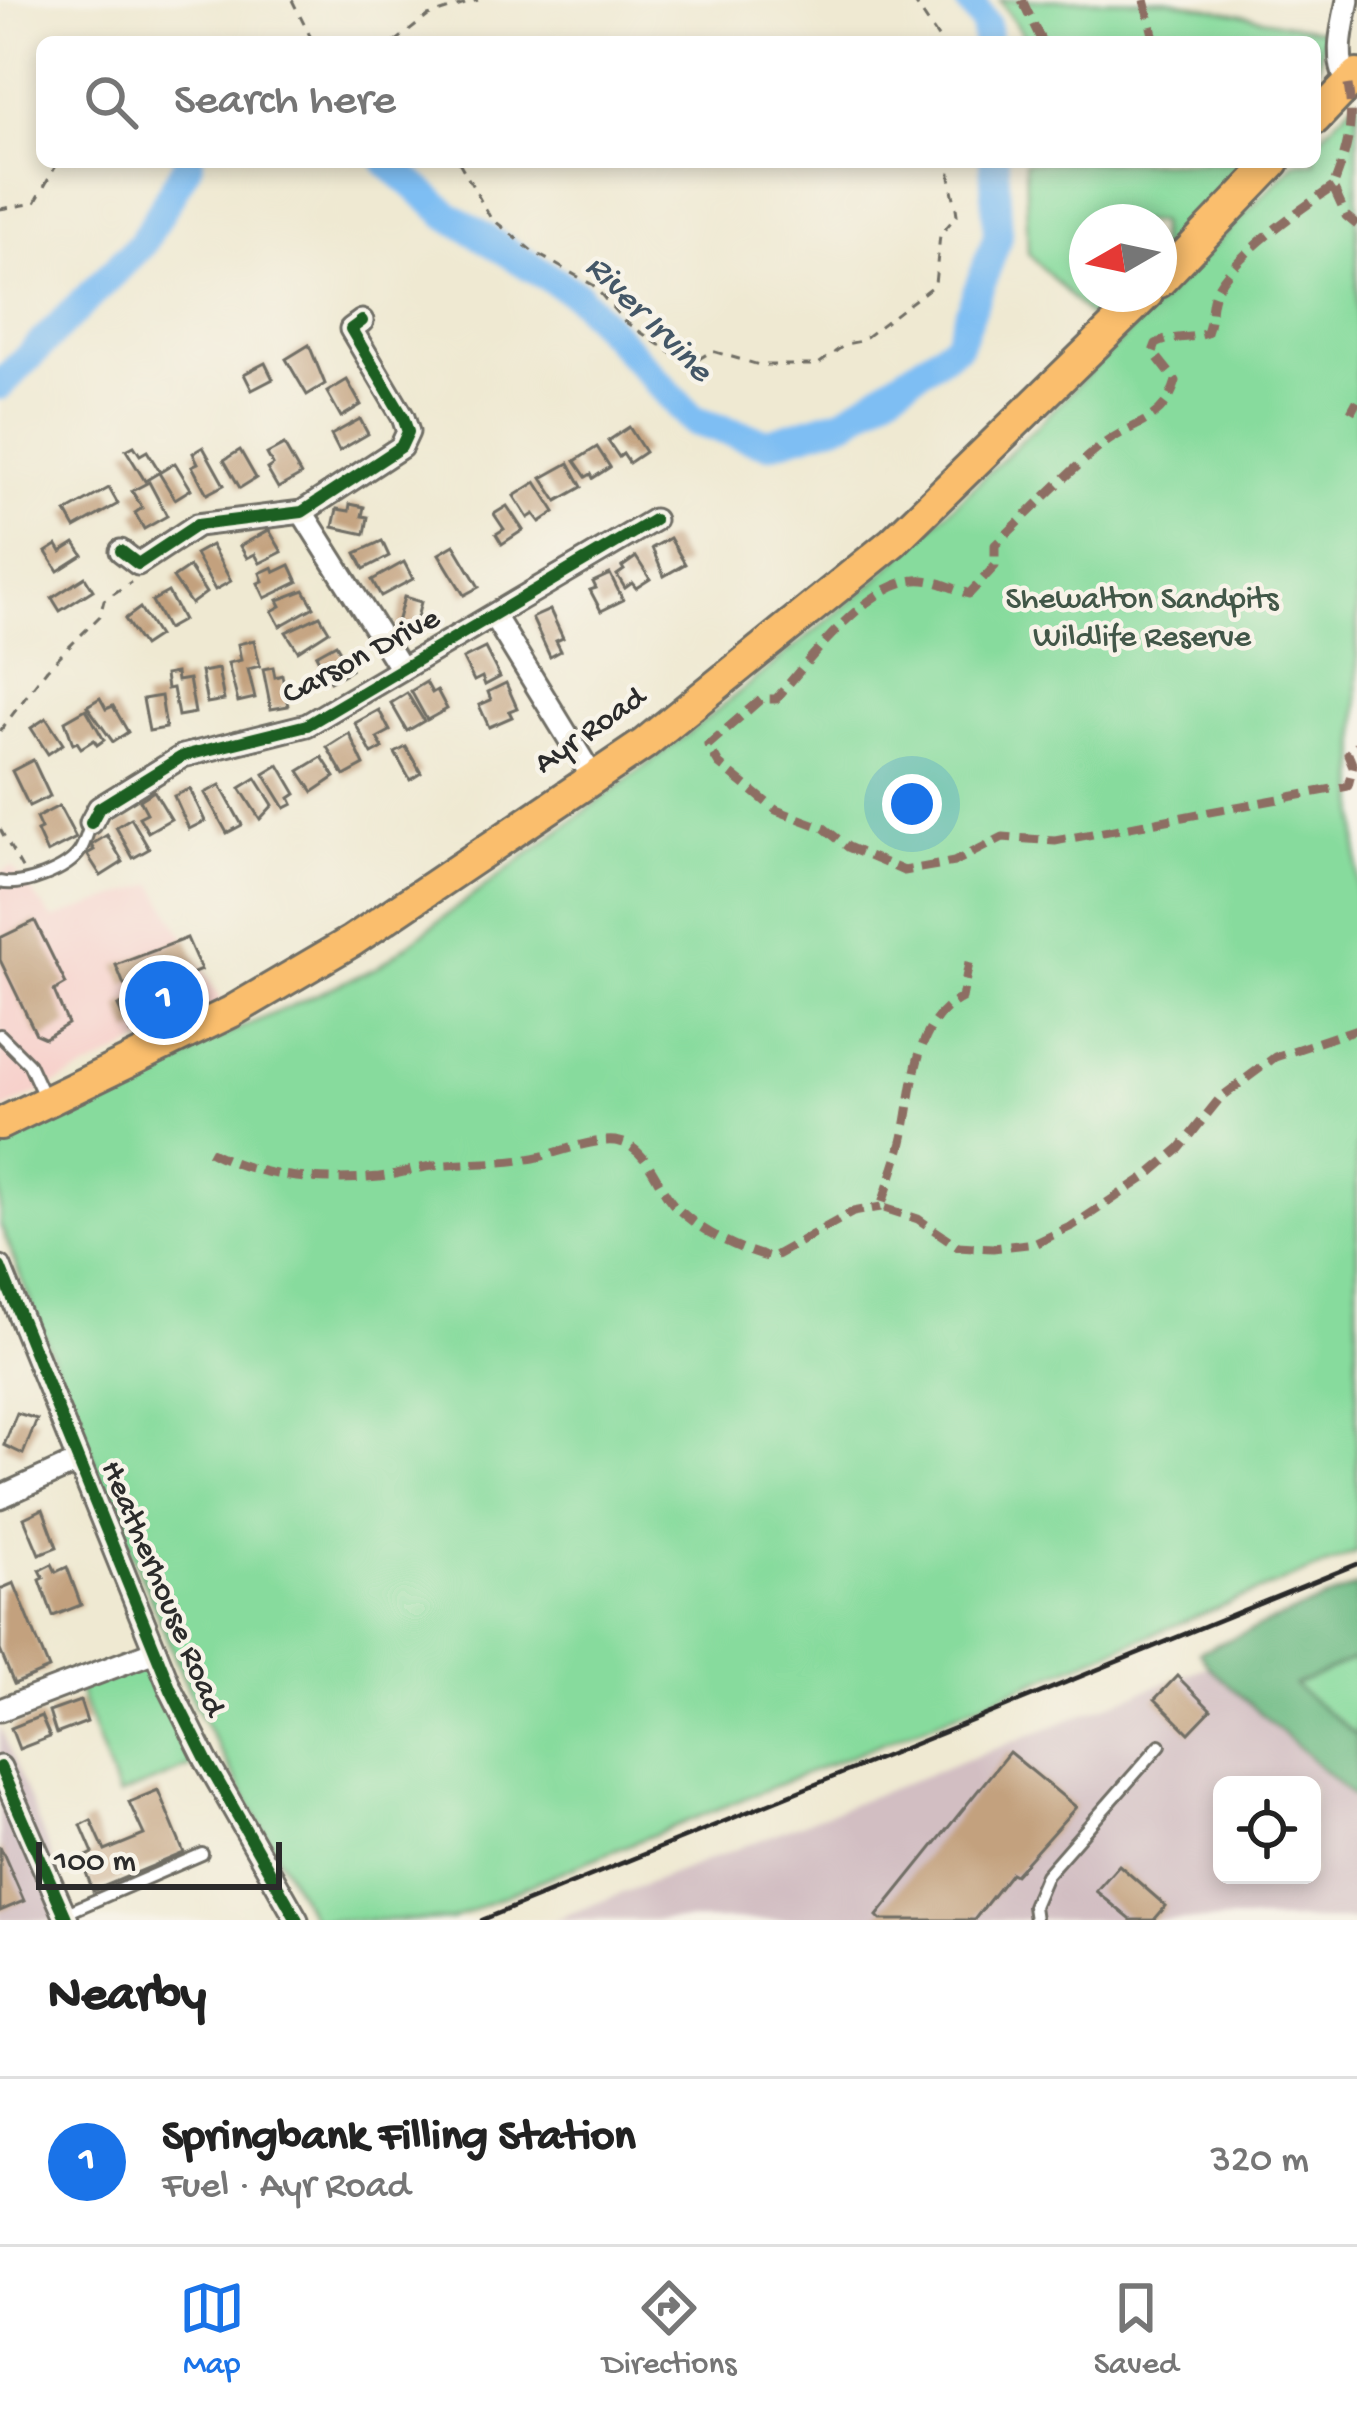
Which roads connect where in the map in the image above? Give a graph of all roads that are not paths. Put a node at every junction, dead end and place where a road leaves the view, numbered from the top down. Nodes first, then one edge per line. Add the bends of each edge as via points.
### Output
1 (1348, 0) edge
2 (1352, 81) edge
3 (1321, 113) edge
4 (1268, 168) edge
5 (1177, 263) edge
6 (1129, 312) edge
7 (362, 321) dead end
8 (302, 512) junction
9 (653, 520) dead end
10 (129, 557) road end
11 (494, 616) junction
12 (401, 669) junction
13 (592, 776) junction
14 (91, 823) joint
15 (0, 882) edge
16 (0, 1035) edge
17 (47, 1102) junction
18 (0, 1124) edge
19 (1, 1273) edge
20 (77, 1462) junction
21 (0, 1496) edge
22 (155, 1652) junction
23 (0, 1711) edge
24 (1160, 1745) dead end
25 (1, 1772) edge
26 (202, 1854) dead end
27 (65, 1917) edge
28 (297, 1920) edge
29 (1035, 1920) edge

1 - 2 street via 1340,69
2 - 3 main road
4 - 5 main road
6 - 13 main road, Ayr Road via 893,542 644,744
7 - 8 street via 351,329 408,432 401,447
8 - 10 street via 197,526
8 - 12 street
9 - 11 street, Carson Drive
11 - 12 street, Carson Drive
11 - 13 street
12 - 14 street, Carson Drive via 308,724 183,756 99,808
13 - 17 main road, Ayr Road via 352,940 231,1012
14 - 15 lane via 79,855 30,882
16 - 17 lane via 29,1064
17 - 18 main road, Ayr Road
19 - 20 street, Heatherhouse Road
20 - 21 street
20 - 22 street, Heatherhouse Road
22 - 23 street
22 - 28 street, Heatherhouse Road
24 - 29 lane via 1046,1875
25 - 27 street
26 - 27 lane

